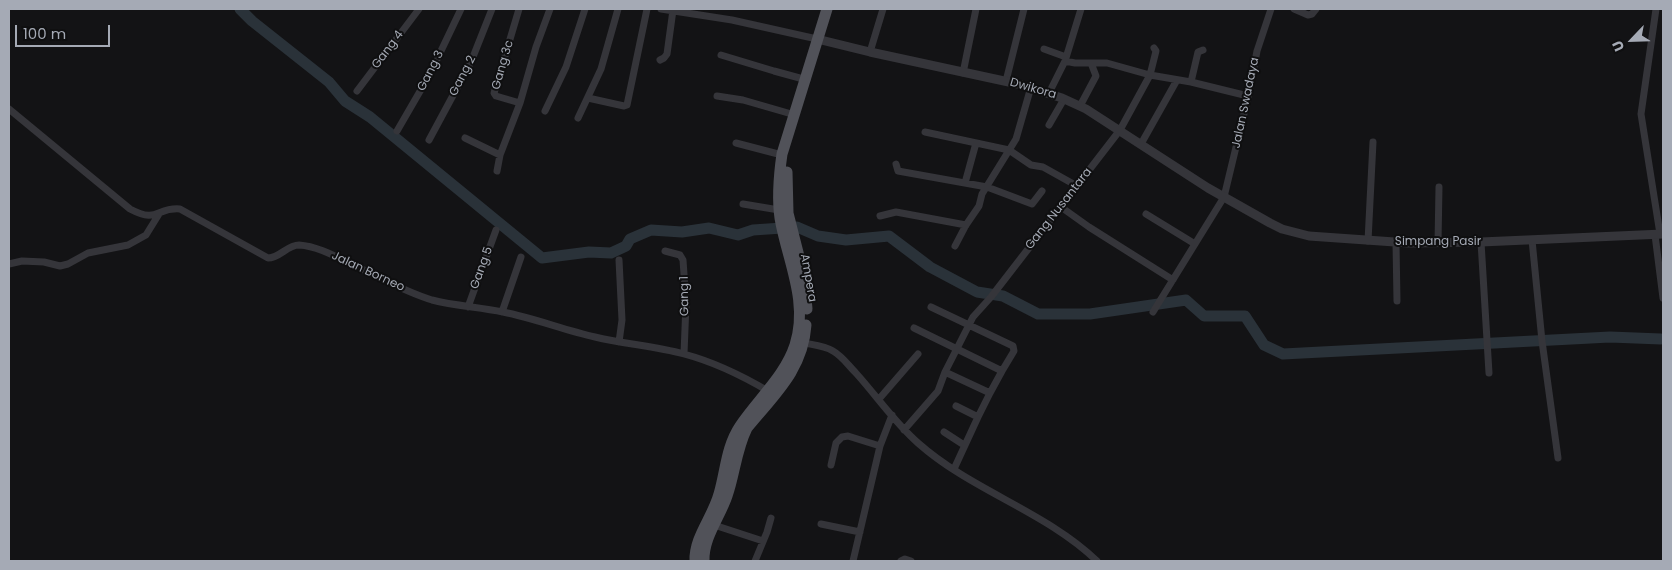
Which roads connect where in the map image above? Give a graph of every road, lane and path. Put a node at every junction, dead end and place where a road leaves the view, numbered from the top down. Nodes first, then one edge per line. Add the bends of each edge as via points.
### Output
1 (418, 9) edge
2 (461, 9) edge
3 (492, 9) edge
4 (519, 9) edge
5 (550, 9) edge
6 (584, 9) edge
7 (618, 9) edge
8 (647, 9) edge
9 (661, 9) edge
10 (828, 9) edge
11 (882, 9) edge
12 (976, 9) edge
13 (1024, 9) edge
14 (1081, 9) edge
15 (1271, 9) edge
16 (1294, 9) edge
17 (1316, 9) edge
18 (1656, 9) edge
19 (673, 10) junction
20 (819, 40) junction
21 (1154, 48) dead end
22 (1044, 49) dead end
23 (1203, 50) dead end
24 (870, 52) junction
25 (721, 55) dead end
26 (1065, 59) junction
27 (660, 60) dead end
28 (1091, 63) junction
29 (963, 73) junction
30 (1150, 75) junction
31 (808, 80) junction
32 (1176, 80) junction
33 (1006, 82) junction
34 (1191, 82) junction
35 (1031, 87) junction
36 (358, 91) dead end
37 (1050, 93) junction
38 (717, 96) dead end
39 (1248, 96) junction
40 (588, 98) junction
41 (1064, 99) junction
42 (520, 103) junction
43 (1080, 106) junction
44 (9, 109) edge
45 (545, 111) dead end
46 (795, 115) junction
47 (578, 118) dead end
48 (1049, 125) dead end
49 (1120, 130) junction
50 (397, 131) dead end
51 (925, 132) dead end
52 (465, 138) dead end
53 (430, 140) dead end
54 (1372, 142) dead end
55 (736, 143) dead end
56 (976, 143) junction
57 (1141, 144) junction
58 (1009, 150) junction
59 (500, 155) junction
60 (782, 155) junction
61 (896, 164) dead end
62 (497, 172) dead end
63 (965, 183) junction
64 (1077, 186) junction
65 (987, 187) junction
66 (1439, 188) dead end
67 (1042, 191) dead end
68 (1224, 198) junction
69 (742, 204) dead end
70 (1061, 207) junction
71 (159, 214) junction
72 (1146, 214) dead end
73 (783, 215) junction
74 (880, 216) dead end
75 (966, 225) junction
76 (496, 230) dead end
77 (1659, 234) edge
78 (790, 239) junction
79 (1532, 240) junction
80 (1368, 241) junction
81 (1481, 242) junction
82 (1396, 243) junction
83 (1438, 243) junction
84 (1195, 244) junction
85 (955, 246) dead end
86 (664, 251) dead end
87 (521, 257) dead end
88 (618, 260) dead end
89 (9, 264) edge
90 (1172, 280) junction
91 (1663, 298) edge
92 (1397, 301) dead end
93 (468, 307) junction
94 (931, 307) dead end
95 (502, 312) junction
96 (1153, 312) dead end
97 (970, 325) junction
98 (914, 328) dead end
99 (619, 342) junction
100 (804, 343) junction
101 (957, 349) junction
102 (684, 354) junction
103 (918, 354) dead end
104 (796, 356) junction
105 (1002, 371) junction
106 (945, 372) junction
107 (1489, 373) dead end
108 (768, 391) junction
109 (990, 394) junction
110 (879, 399) junction
111 (956, 406) dead end
112 (892, 415) junction
113 (978, 416) junction
114 (904, 430) junction
115 (944, 432) dead end
116 (964, 445) junction
117 (880, 446) junction
118 (1558, 458) dead end
119 (831, 465) dead end
120 (954, 469) junction
121 (771, 518) dead end
122 (821, 524) dead end
123 (714, 525) junction
124 (860, 532) junction
125 (762, 541) junction
126 (695, 561) edge
127 (704, 561) edge
128 (755, 561) edge
129 (852, 561) edge
130 (901, 561) edge
131 (911, 561) edge
132 (1097, 561) edge

1 - 36 street, Gang 4
2 - 50 street, Gang 3 via 430,74
3 - 53 street, Gang 2 via 471,62
4 - 42 street, Gang 3c via 494,93
5 - 42 street
6 - 45 street via 566,67
7 - 40 street via 608,47
8 - 40 street via 626,105
9 - 19 street
10 - 20 main road, Ampera
11 - 24 street
12 - 29 street
13 - 33 street
14 - 26 street
15 - 39 street, Jalan Swadaya via 1257,51
16 - 17 street via 1308,15
18 - 77 street via 1641,114
19 - 20 street
19 - 27 street via 666,54
20 - 24 street, Dwikora
20 - 31 main road, Ampera
21 - 30 street, Gang Nusantara via 1156,52
22 - 26 street
23 - 34 street via 1198,52
24 - 29 street, Dwikora
25 - 31 street
26 - 28 street
26 - 37 street
28 - 30 street via 1107,63
28 - 43 street via 1096,76
29 - 33 street, Dwikora
30 - 32 street
30 - 49 street, Gang Nusantara
31 - 46 main road, Ampera
31 - 73 main road, Ampera via 788,167 787,202
32 - 34 street
32 - 57 street
33 - 35 street, Dwikora
34 - 39 street
35 - 37 street, Dwikora
35 - 58 street via 1016,139
37 - 41 street, Dwikora
38 - 46 street
39 - 68 street, Jalan Swadaya
40 - 47 street
41 - 43 street, Dwikora
41 - 48 street
42 - 59 street
43 - 49 street, Dwikora
44 - 71 street, Jalan Borneo via 130,209 146,216
46 - 60 main road, Ampera
49 - 57 street, Dwikora
49 - 64 street, Gang Nusantara
51 - 56 street
52 - 59 street
54 - 80 street
55 - 60 street
56 - 58 street
56 - 63 street
57 - 68 street, Dwikora
58 - 64 street via 1031,165 1043,167
58 - 65 street
59 - 62 street
60 - 73 main road, Ampera via 779,172
61 - 63 street via 898,170
63 - 65 street
64 - 70 street, Gang Nusantara
65 - 67 street via 1032,204
65 - 75 street
66 - 83 street
68 - 80 street, Simpang Pasir via 1287,231
68 - 84 street, Jalan Swadaya
69 - 73 street
70 - 90 street
70 - 97 street, Gang Nusantara via 976,313
71 - 89 street via 146,235 128,245 88,253 60,266 22,261
71 - 93 street, Jalan Borneo via 174,209 185,211 268,258 291,246 315,249 409,292
72 - 84 street
73 - 78 main road, Ampera
74 - 75 street via 896,212
75 - 85 street
76 - 93 street, Gang 5
77 - 79 street, Simpang Pasir
77 - 91 street
78 - 100 main road, Ampera via 806,293
78 - 104 main road, Ampera via 799,302
79 - 81 street, Simpang Pasir
79 - 118 street
80 - 82 street, Simpang Pasir
81 - 83 street, Simpang Pasir
81 - 107 street
82 - 83 street, Simpang Pasir
82 - 92 street
84 - 90 street, Jalan Swadaya
86 - 102 street, Gang 1 via 680,255 683,260 686,303
87 - 95 street
88 - 99 street via 622,320
90 - 96 street, Jalan Swadaya
93 - 95 street, Jalan Borneo
94 - 97 street
95 - 99 street, Jalan Borneo
97 - 101 street, Gang Nusantara
97 - 105 street via 1014,348
98 - 101 street
99 - 102 street, Jalan Borneo
100 - 104 main road, Ampera
100 - 110 street via 834,351
101 - 105 street
101 - 106 street, Gang Nusantara
102 - 108 street, Jalan Borneo via 721,367
103 - 110 street
104 - 108 main road, Ampera
104 - 123 main road, Ampera via 790,377 741,439 727,496
105 - 109 street
106 - 109 street
106 - 114 street, Gang Nusantara via 938,391
108 - 126 main road, Ampera via 731,442 719,494 700,537
109 - 113 street
110 - 112 street
111 - 113 street
112 - 114 street
112 - 117 street
113 - 116 street
114 - 120 street
115 - 116 street
116 - 120 street
117 - 119 street via 842,437 836,443
117 - 124 street
120 - 132 street via 1057,529
121 - 125 street
122 - 124 street
123 - 125 street
123 - 127 main road, Ampera via 705,548
124 - 129 street
125 - 128 street
130 - 131 street

